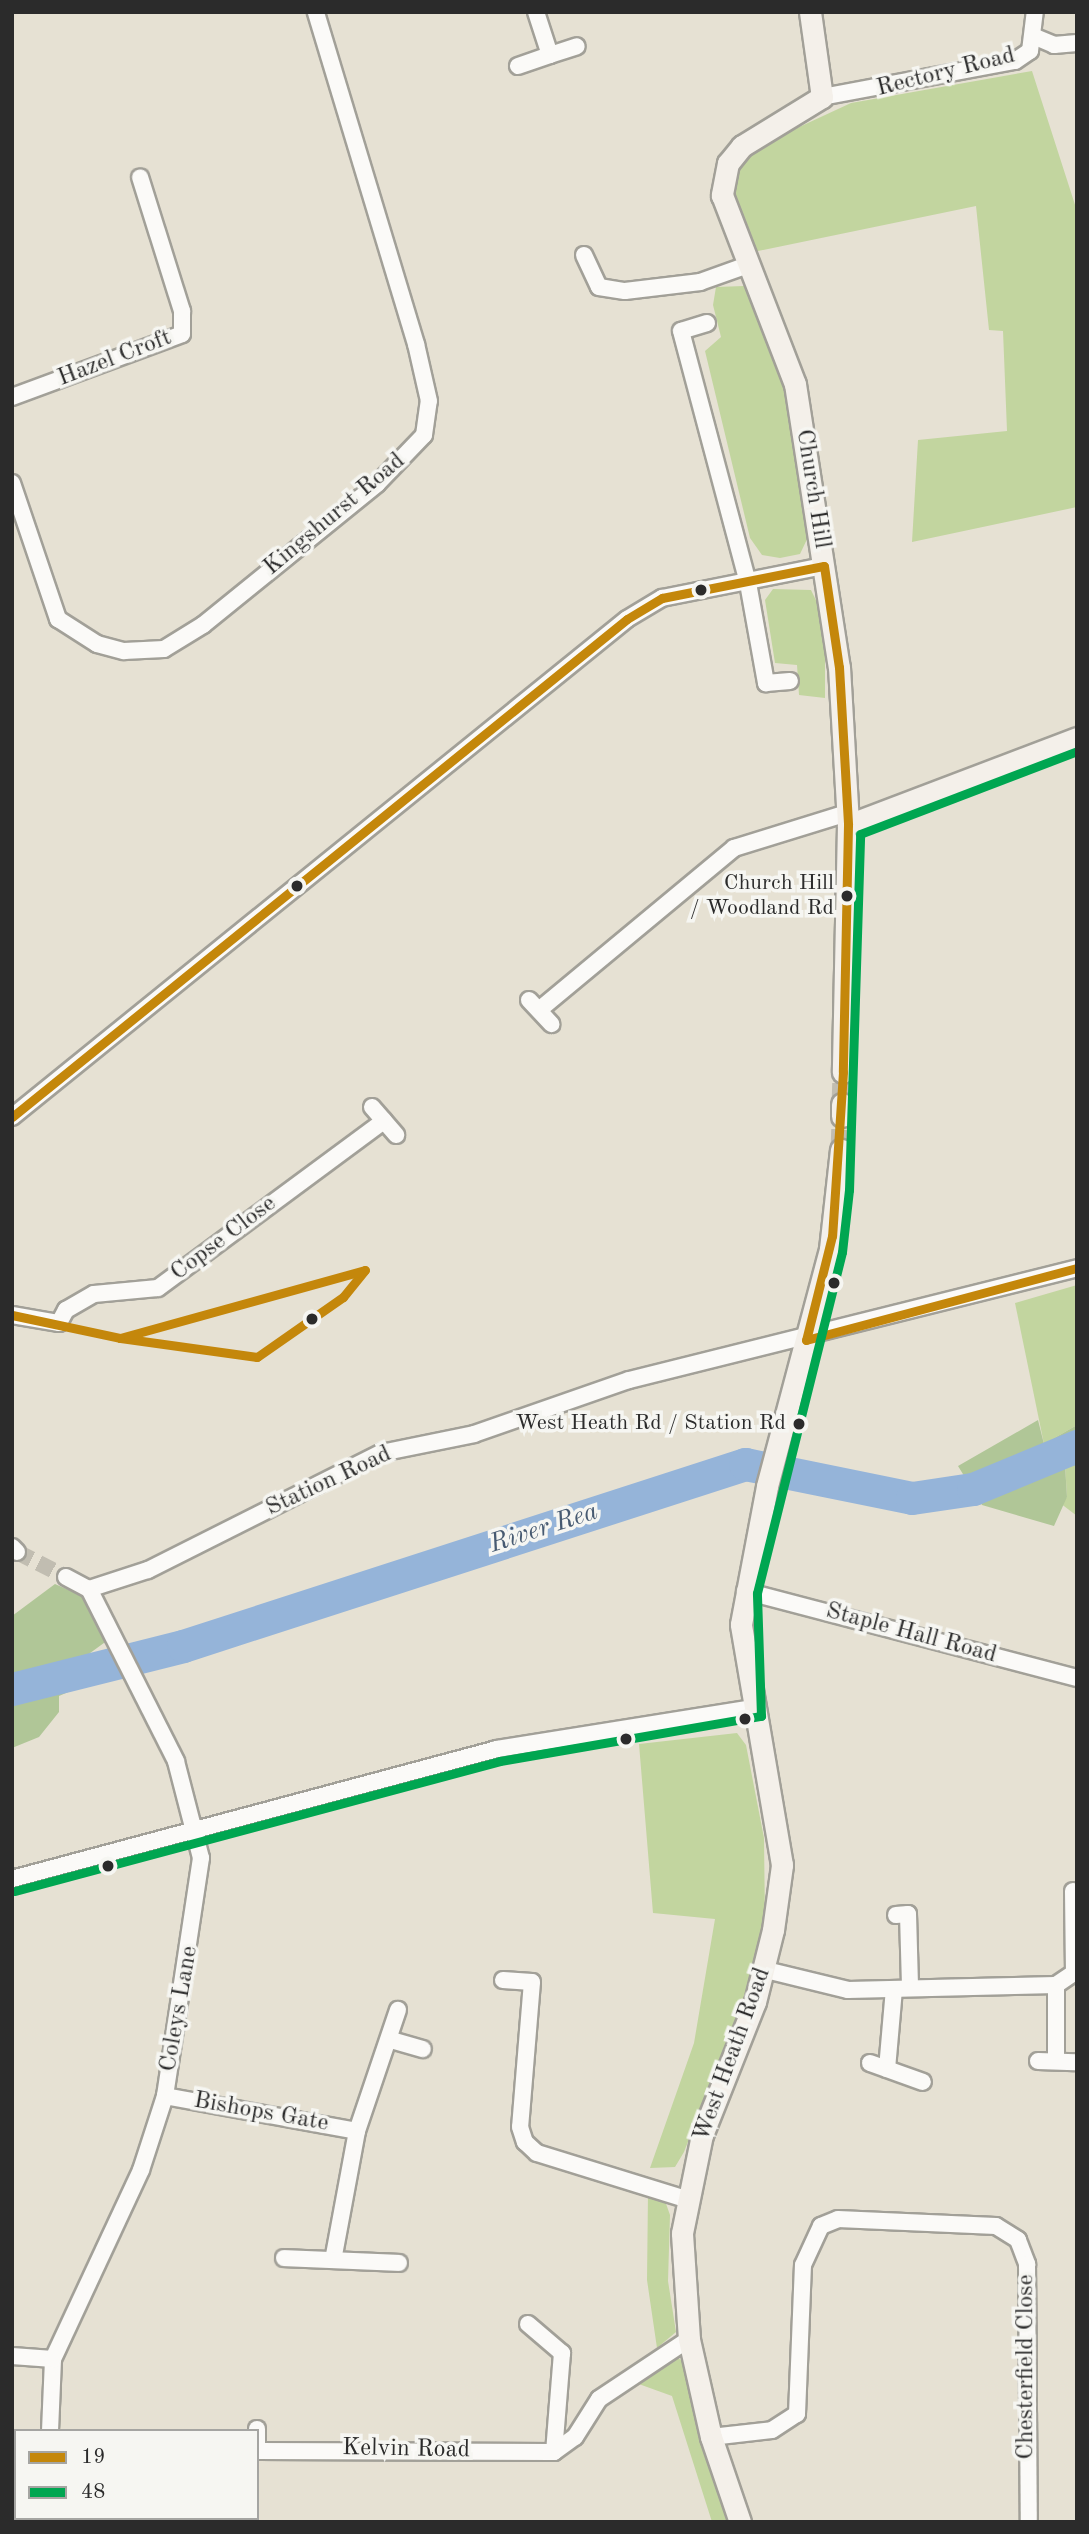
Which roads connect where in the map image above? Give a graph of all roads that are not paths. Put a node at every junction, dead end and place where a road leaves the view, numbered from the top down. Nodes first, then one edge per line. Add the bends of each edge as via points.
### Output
1 (316, 12) edge
2 (536, 12) edge
3 (810, 12) edge
4 (1035, 12) edge
5 (1033, 36) junction
6 (1077, 43) edge
7 (577, 46) dead end
8 (550, 54) junction
9 (518, 66) dead end
10 (822, 97) junction
11 (140, 177) dead end
12 (584, 256) dead end
13 (745, 266) junction
14 (706, 323) dead end
15 (12, 397) edge
16 (12, 483) edge
17 (824, 566) junction
18 (748, 583) junction
19 (790, 681) dead end
20 (1077, 738) edge
21 (848, 819) junction
22 (551, 1024) dead end
23 (843, 1072) tunnel mouth
24 (372, 1107) dead end
25 (12, 1117) edge
26 (384, 1121) junction
27 (396, 1135) dead end
28 (841, 1150) tunnel mouth
29 (1077, 1268) edge
30 (12, 1315) edge
31 (806, 1340) junction
32 (66, 1577) tunnel mouth
33 (89, 1589) junction
34 (745, 1591) junction
35 (1077, 1678) edge
36 (752, 1708) junction
37 (198, 1829) junction
38 (12, 1879) edge
39 (1069, 1891) edge
40 (896, 1914) dead end
41 (766, 1970) junction
42 (503, 1980) dead end
43 (1056, 1985) junction
44 (902, 1988) junction
45 (398, 2010) dead end
46 (391, 2039) junction
47 (422, 2049) dead end
48 (1038, 2061) dead end
49 (1056, 2061) junction
50 (1075, 2062) edge
51 (870, 2063) dead end
52 (887, 2069) junction
53 (923, 2082) dead end
54 (165, 2096) junction
55 (358, 2131) junction
56 (686, 2200) junction
57 (284, 2258) dead end
58 (333, 2260) junction
59 (399, 2263) dead end
60 (528, 2324) dead end
61 (689, 2339) junction
62 (12, 2356) edge
63 (53, 2358) junction
64 (50, 2429) edge
65 (711, 2437) junction
66 (259, 2450) edge
67 (554, 2452) junction
68 (740, 2522) edge
69 (1029, 2522) edge

1 - 16 street, Kingshurst Road via 416,344 429,401 424,435 377,484 203,625 164,649 124,651 97,644 58,618
2 - 8 street
3 - 10 street
4 - 5 street, Rectory Road
5 - 6 street via 1054,45
5 - 10 street, Rectory Road via 1030,51 1014,61
7 - 8 street
8 - 9 street
10 - 13 street, Church Hill via 742,146 728,163 722,195
11 - 15 street, Hazel Croft via 182,311 183,334
12 - 13 street via 599,287 625,291 689,284
13 - 17 street, Church Hill via 768,302 795,384
14 - 18 street via 681,331
17 - 18 street
17 - 21 street, Church Hill via 839,667
18 - 19 street via 766,683
18 - 25 street via 662,598 627,619
20 - 21 street
21 - 22 street via 734,848 534,1005
21 - 23 street, Church Hill
24 - 26 street
26 - 27 street
26 - 30 street, Copse Close via 158,1288 94,1294 66,1310 59,1323
28 - 31 street via 830,1249
29 - 31 street, Station Road
31 - 33 street, Station Road via 629,1380 474,1434 380,1453 148,1570
31 - 34 street, West Heath Road via 774,1455
32 - 33 street
33 - 37 street, Coleys Lane via 176,1761
34 - 35 street, Staple Hall Road
34 - 36 street, West Heath Road via 743,1656
36 - 37 street via 497,1749
36 - 41 street, West Heath Road via 774,1791 782,1865
37 - 38 street
37 - 54 street, Coleys Lane via 196,1922
39 - 43 street via 1073,1973
40 - 44 street via 908,1914
41 - 44 street via 829,1989
41 - 56 street, West Heath Road via 702,2135
42 - 56 street via 531,1982 520,2127 525,2142 537,2154
43 - 44 street
43 - 49 street
44 - 52 street
45 - 46 street, Bishops Gate
46 - 47 street
46 - 55 street, Bishops Gate
48 - 49 street
49 - 50 street
51 - 52 street
52 - 53 street
54 - 55 street, Bishops Gate
54 - 63 street, Coleys Lane via 141,2170
55 - 58 street, Bishops Gate
56 - 61 street, West Heath Road via 682,2282
57 - 58 street
58 - 59 street
60 - 67 street via 562,2353
61 - 65 street, West Heath Road
61 - 67 street via 599,2399 575,2437
62 - 63 street
63 - 64 street, Coleys Lane
65 - 68 street, West Heath Road
65 - 69 street, Chesterfield Close via 772,2430 797,2414 803,2265 821,2227 838,2218 996,2226 1018,2240 1027,2264
66 - 67 street, Kelvin Road

